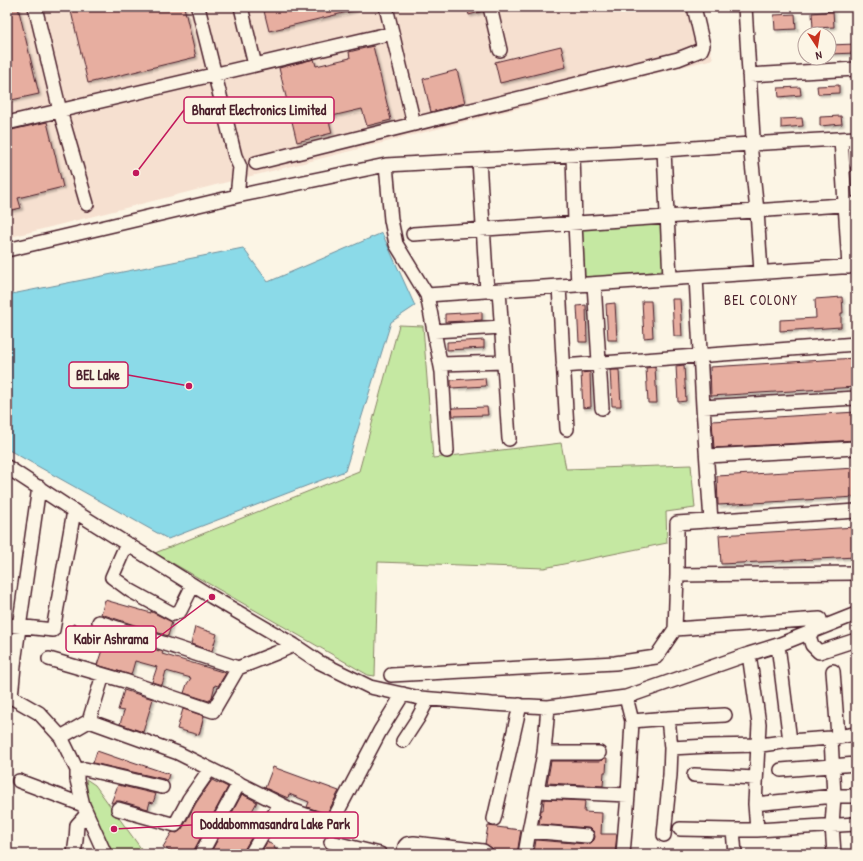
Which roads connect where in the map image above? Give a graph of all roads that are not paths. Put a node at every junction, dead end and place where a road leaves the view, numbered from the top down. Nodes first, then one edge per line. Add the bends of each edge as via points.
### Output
1 (35, 7) edge
2 (198, 7) edge
3 (240, 7) edge
4 (386, 7) edge
5 (490, 7) edge
6 (694, 7) edge
7 (745, 7) edge
8 (392, 33) junction
9 (500, 50) dead end
10 (255, 65) junction
11 (856, 69) edge
12 (215, 74) junction
13 (749, 75) junction
14 (60, 111) junction
15 (7, 123) edge
16 (414, 124) junction
17 (856, 138) edge
18 (841, 139) junction
19 (750, 144) junction
20 (664, 150) junction
21 (573, 155) junction
22 (480, 160) junction
23 (256, 163) dead end
24 (856, 163) edge
25 (386, 165) junction
26 (237, 196) junction
27 (87, 204) dead end
28 (850, 205) edge
29 (757, 211) junction
30 (667, 217) junction
31 (575, 223) junction
32 (484, 229) junction
33 (413, 234) dead end
34 (7, 250) edge
35 (852, 267) edge
36 (761, 272) junction
37 (696, 277) junction
38 (670, 278) junction
39 (594, 284) junction
40 (578, 285) junction
41 (559, 286) junction
42 (493, 290) junction
43 (427, 295) junction
44 (502, 327) junction
45 (434, 331) junction
46 (856, 344) edge
47 (701, 355) junction
48 (504, 362) junction
49 (599, 363) junction
50 (441, 364) junction
51 (563, 366) junction
52 (856, 398) edge
53 (703, 407) junction
54 (602, 408) dead end
55 (567, 429) dead end
56 (509, 439) dead end
57 (856, 448) edge
58 (447, 451) dead end
59 (707, 456) junction
60 (7, 466) edge
61 (39, 487) junction
62 (74, 511) junction
63 (856, 511) edge
64 (711, 520) junction
65 (130, 545) junction
66 (856, 573) edge
67 (678, 575) junction
68 (193, 585) junction
69 (856, 614) edge
70 (820, 619) dead end
71 (99, 622) dead end
72 (13, 626) edge
73 (675, 629) junction
74 (808, 633) junction
75 (856, 640) edge
76 (294, 645) junction
77 (778, 645) junction
78 (749, 654) junction
79 (48, 658) dead end
80 (238, 668) junction
81 (833, 671) dead end
82 (103, 675) junction
83 (391, 675) dead end
84 (403, 694) junction
85 (9, 696) edge
86 (626, 697) junction
87 (428, 699) junction
88 (520, 705) junction
89 (548, 707) junction
90 (725, 715) dead end
91 (668, 718) junction
92 (89, 721) junction
93 (632, 721) junction
94 (856, 734) edge
95 (61, 737) junction
96 (834, 737) junction
97 (403, 741) dead end
98 (790, 741) junction
99 (758, 745) junction
100 (671, 748) junction
101 (544, 753) junction
102 (599, 753) dead end
103 (856, 764) edge
104 (832, 766) junction
105 (210, 769) junction
106 (76, 770) junction
107 (781, 770) dead end
108 (694, 775) dead end
109 (756, 778) junction
110 (19, 781) dead end
111 (239, 783) junction
112 (162, 787) dead end
113 (537, 791) junction
114 (628, 795) junction
115 (834, 796) junction
116 (856, 796) edge
117 (280, 804) junction
118 (755, 804) junction
119 (118, 809) dead end
120 (85, 810) junction
121 (494, 819) dead end
122 (856, 824) edge
123 (832, 825) junction
124 (680, 829) dead end
125 (733, 830) junction
126 (757, 830) junction
127 (529, 832) junction
128 (664, 835) dead end
129 (587, 836) dead end
130 (331, 842) dead end
131 (454, 851) edge
132 (74, 854) edge
133 (104, 854) edge
134 (201, 854) edge
135 (251, 854) edge
136 (380, 854) edge
137 (403, 854) edge
138 (487, 854) edge
139 (525, 854) edge
140 (623, 854) edge
141 (735, 854) edge
142 (834, 854) edge

1 - 14 street
2 - 12 street
3 - 10 street
4 - 8 street
5 - 9 street
6 - 16 street via 703,44 701,50 678,59
7 - 13 street
8 - 10 street
8 - 16 street
10 - 12 street
11 - 13 street
12 - 14 street
12 - 26 street via 240,167
13 - 19 street via 753,137
14 - 15 street
14 - 27 street
16 - 23 street
17 - 18 street
17 - 24 street
18 - 19 street
18 - 28 street
19 - 20 street
19 - 29 street
20 - 21 street
20 - 30 street
21 - 22 street
21 - 31 street
22 - 25 street
22 - 32 street
25 - 26 street
25 - 43 street via 396,244
26 - 34 street
28 - 29 street
28 - 35 street
29 - 30 street
29 - 36 street
30 - 31 street
30 - 38 street
31 - 32 street
31 - 40 street
32 - 33 street
32 - 42 street
35 - 36 street
36 - 37 street
37 - 38 street
37 - 47 street
38 - 39 street
39 - 40 street
39 - 49 street
40 - 41 street
41 - 42 street
41 - 51 street
42 - 43 street
42 - 44 street
43 - 45 street
44 - 45 street
44 - 48 street
45 - 50 street
46 - 47 street
47 - 49 street
47 - 53 street
48 - 50 street
48 - 56 street
49 - 51 street
49 - 54 street
50 - 58 street
51 - 55 street
52 - 53 street
53 - 59 street
57 - 59 street
59 - 64 street
60 - 61 street
61 - 62 street
61 - 72 street
62 - 65 street
62 - 72 street via 52,630
63 - 64 street
64 - 67 street via 677,523
65 - 68 street
65 - 68 street via 123,552 112,577 131,591 173,614 180,611
66 - 67 street
67 - 73 street
68 - 76 street
69 - 74 street
70 - 73 street
71 - 80 street
72 - 85 street
73 - 83 street via 656,657 616,663
74 - 75 street via 812,645 820,652
74 - 77 street
76 - 80 street
76 - 84 street via 319,662 370,687
77 - 78 street
77 - 98 street
78 - 86 street
78 - 99 street via 759,724
79 - 82 street
80 - 82 street via 213,711
81 - 96 street
82 - 92 street
84 - 87 street
84 - 117 street via 380,731 332,824
85 - 95 street via 39,713
86 - 89 street
86 - 93 street
87 - 88 street
87 - 97 street
88 - 89 street
88 - 121 street
89 - 101 street
90 - 91 street
91 - 93 street
91 - 100 street
92 - 95 street
92 - 105 street via 178,753
93 - 114 street
94 - 96 street
95 - 106 street
96 - 98 street
96 - 104 street
98 - 99 street
99 - 100 street
99 - 109 street
100 - 128 street
101 - 102 street
101 - 113 street
103 - 104 street
104 - 107 street
104 - 115 street
105 - 111 street
105 - 119 street via 175,825
106 - 112 street via 85,769
106 - 120 street
108 - 109 street
109 - 118 street
110 - 120 street
111 - 117 street
111 - 134 street
113 - 114 street
113 - 127 street
114 - 140 street
115 - 116 street
115 - 118 street
115 - 123 street
117 - 135 street
118 - 126 street
120 - 132 street via 77,826
120 - 133 street
122 - 123 street
123 - 126 street
123 - 142 street
124 - 125 street
125 - 126 street
125 - 141 street
127 - 129 street
127 - 139 street
130 - 136 street
131 - 137 street via 414,843 406,844
131 - 138 street via 483,851

